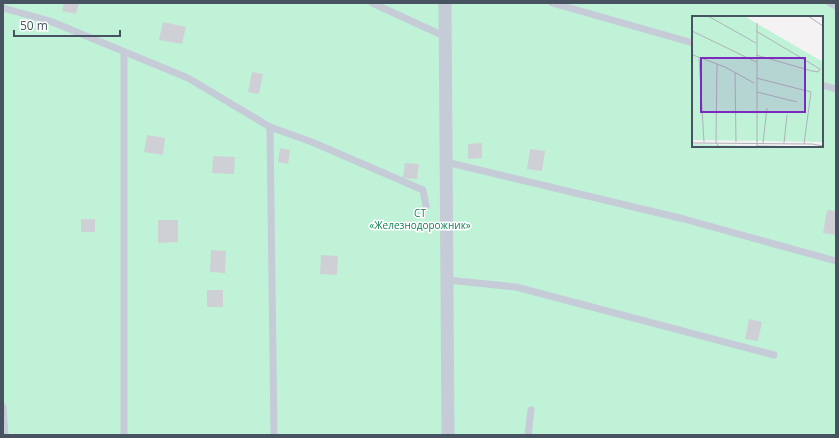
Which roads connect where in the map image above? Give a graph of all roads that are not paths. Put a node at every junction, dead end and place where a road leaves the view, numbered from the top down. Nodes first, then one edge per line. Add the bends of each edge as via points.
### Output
1 (372, 3) edge
2 (445, 3) edge
3 (552, 3) edge
4 (830, 3) edge
5 (836, 6) edge
6 (3, 8) edge
7 (444, 36) junction
8 (692, 43) edge
9 (124, 52) junction
10 (823, 85) edge
11 (836, 89) edge
12 (270, 127) junction
13 (446, 162) junction
14 (426, 206) dead end
15 (836, 261) edge
16 (447, 280) junction
17 (774, 355) dead end
18 (3, 407) edge
19 (531, 410) dead end
20 (5, 435) edge
21 (124, 435) edge
22 (274, 435) edge
23 (448, 435) edge
24 (528, 435) edge

1 - 7 lane
2 - 7 street
3 - 8 lane
4 - 5 lane
6 - 9 lane via 50,21
7 - 13 street
9 - 12 lane via 188,78
9 - 21 lane
10 - 11 lane
12 - 14 lane via 312,142 423,190
12 - 22 lane
13 - 15 lane via 684,219
13 - 16 street
16 - 17 lane via 516,287
16 - 23 street
18 - 20 lane
19 - 24 lane

